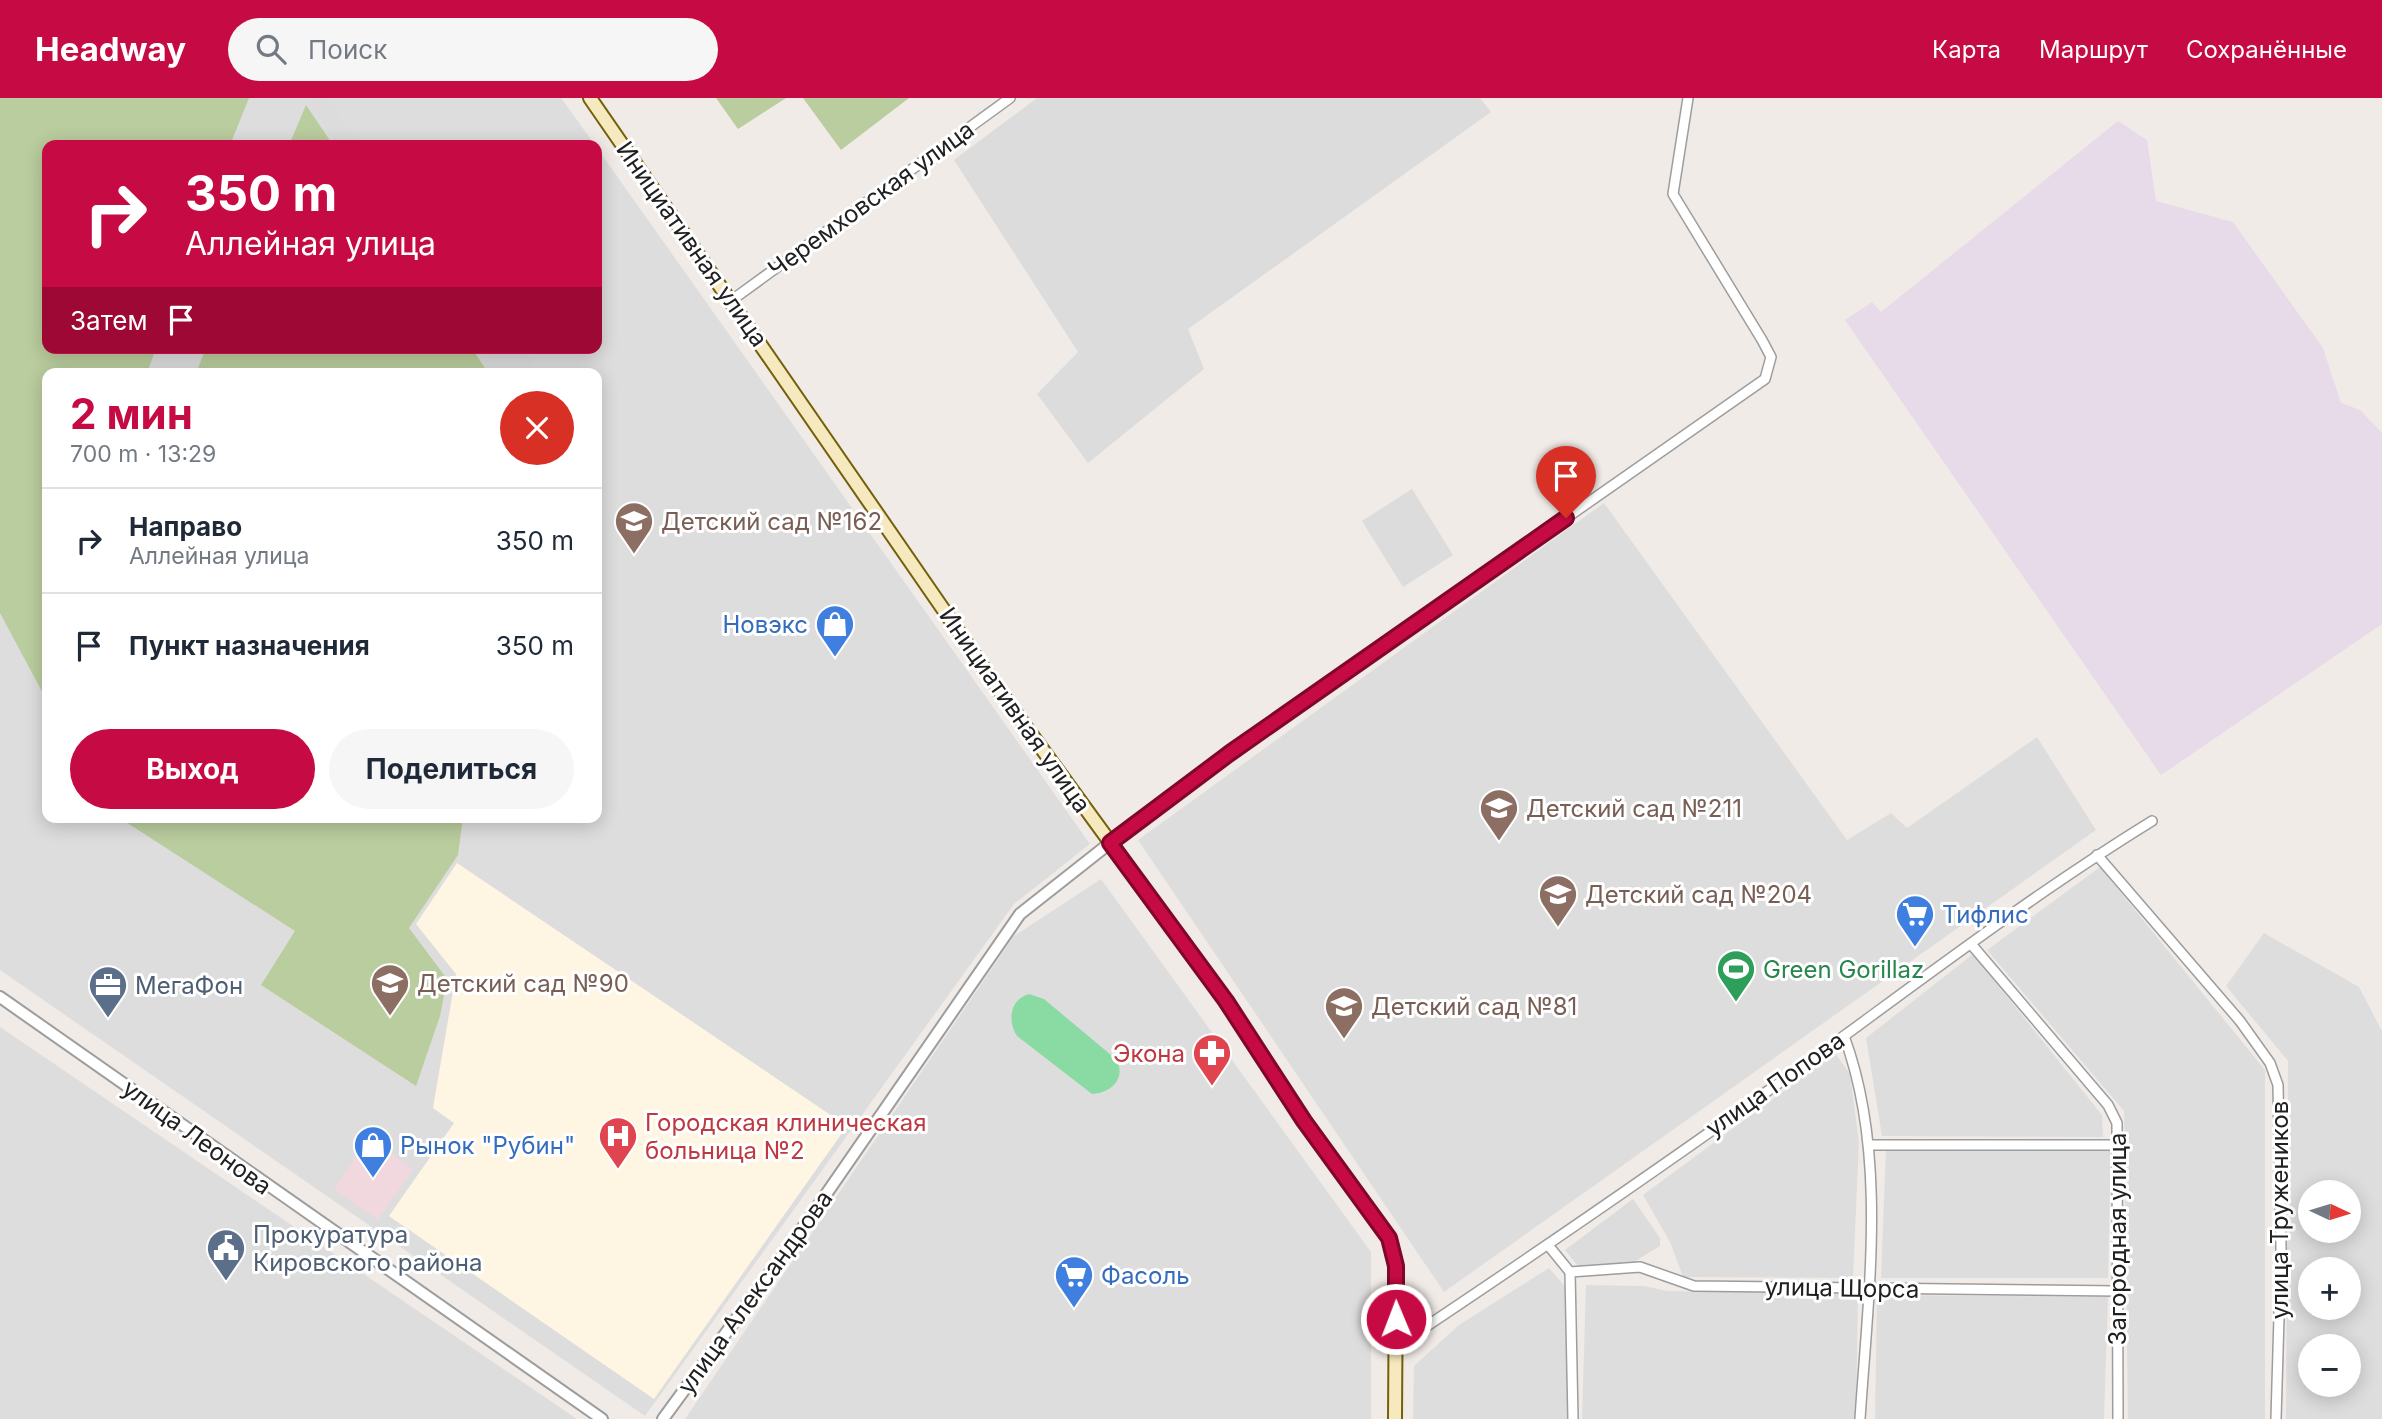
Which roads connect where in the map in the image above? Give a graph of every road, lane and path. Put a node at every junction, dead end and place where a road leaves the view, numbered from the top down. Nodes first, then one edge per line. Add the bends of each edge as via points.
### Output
1 (590, 98) edge
2 (1010, 98) edge
3 (1688, 98) edge
4 (732, 300) junction
5 (2152, 821) dead end
6 (1110, 843) junction
7 (2097, 855) junction
8 (1971, 944) junction
9 (0, 997) edge
10 (1844, 1036) junction
11 (1870, 1145) junction
12 (2118, 1145) junction
13 (1548, 1245) junction
14 (1570, 1272) junction
15 (1868, 1288) junction
16 (2118, 1291) junction
17 (1396, 1346) junction
18 (602, 1419) edge
19 (663, 1419) edge
20 (1395, 1419) edge
21 (1573, 1419) edge
22 (1860, 1419) edge
23 (2118, 1419) edge
24 (2276, 1419) edge

1 - 4 main road, Инициативная улица
2 - 4 street, Черемховская улица
3 - 6 street via 1672,194 1771,357 1765,379 1262,730
4 - 6 main road, Инициативная улица via 999,690
5 - 7 street, улица Попова
6 - 17 main road, Инициативная улица via 1226,1001 1304,1121 1389,1238 1396,1266
6 - 19 street, улица Александрова via 1020,914 803,1229
7 - 8 street, улица Попова
7 - 24 street, улица Тружеников via 2240,1021 2270,1063 2278,1085 2281,1248
8 - 10 street, улица Попова
8 - 12 street, Загородная улица via 2108,1105 2117,1123
9 - 18 street, улица Леонова
10 - 11 street via 1856,1067
10 - 13 street, улица Попова
11 - 12 street
11 - 15 street
12 - 16 street, Загородная улица
13 - 14 street
13 - 17 street, улица Попова
14 - 15 street, улица Щорса via 1640,1267 1694,1286
14 - 21 street
15 - 16 street, улица Щорса
15 - 22 street
16 - 23 street, Загородная улица
17 - 20 main road, Инициативная улица

